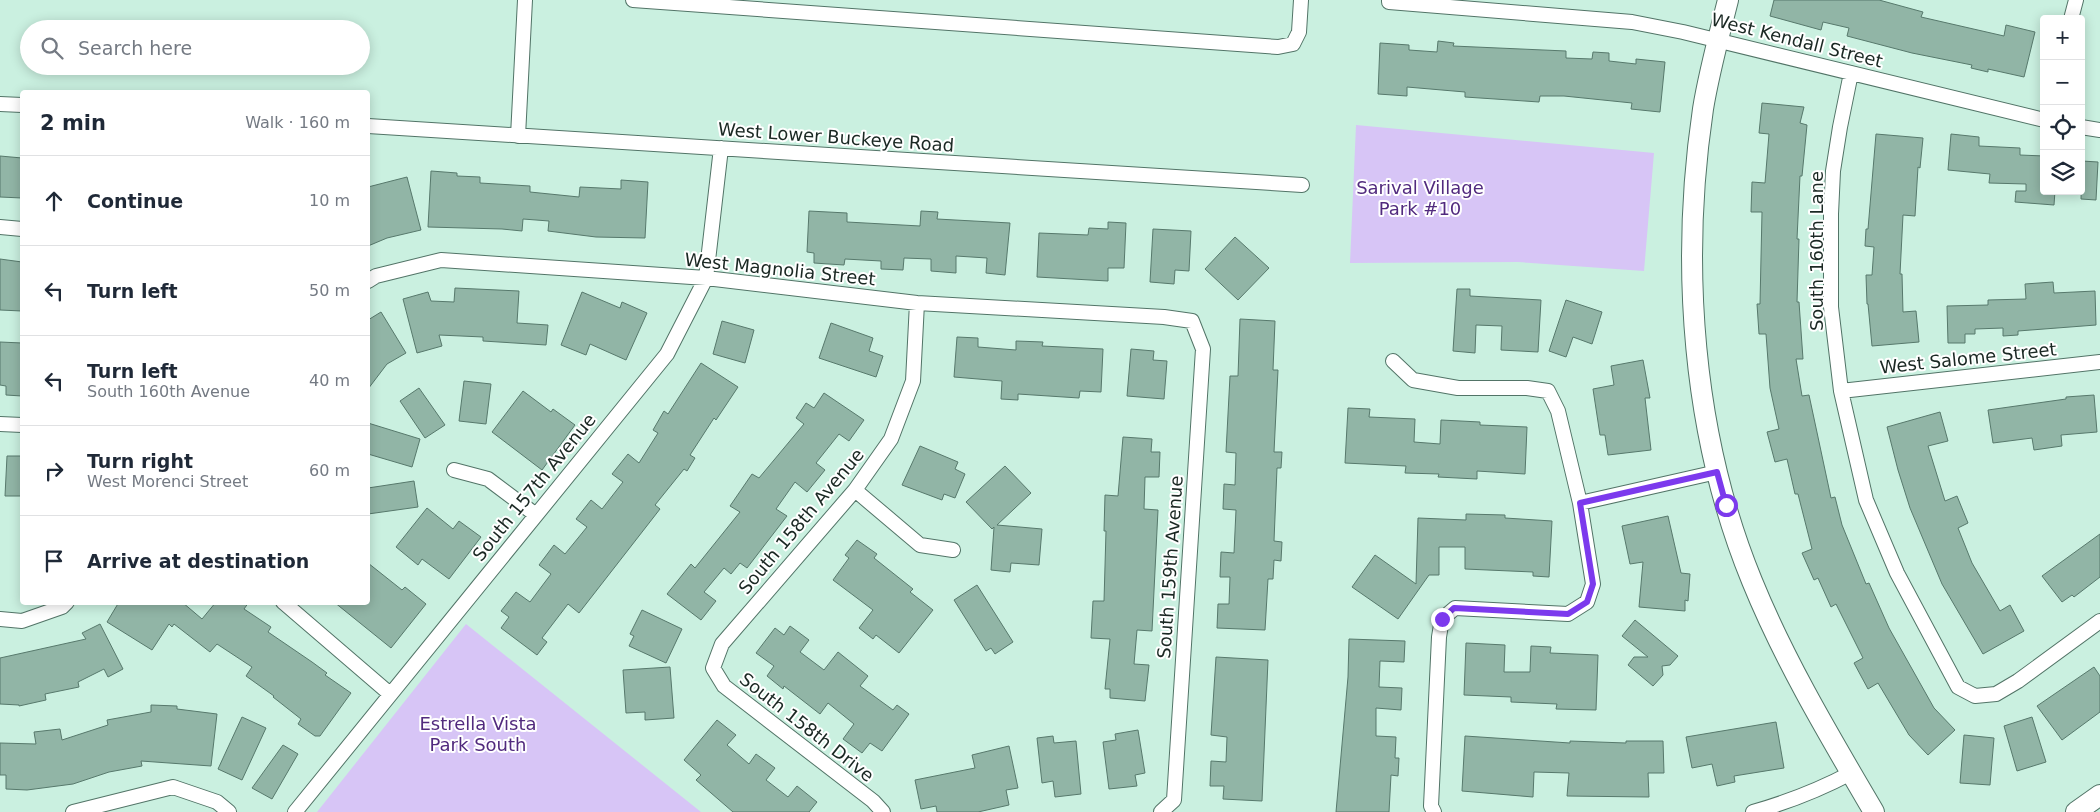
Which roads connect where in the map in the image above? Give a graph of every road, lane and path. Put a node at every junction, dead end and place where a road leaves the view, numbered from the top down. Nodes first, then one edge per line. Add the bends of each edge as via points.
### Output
1 (526, 0) edge
2 (634, 0) edge
3 (1301, 0) edge
4 (1728, 0) edge
5 (2076, 0) edge
6 (1389, 1) edge
7 (2072, 15) edge
8 (1718, 40) junction
9 (1851, 73) junction
10 (0, 104) edge
11 (20, 105) edge
12 (2040, 119) edge
13 (370, 126) edge
14 (2085, 128) edge
15 (2100, 130) edge
16 (518, 136) junction
17 (721, 148) junction
18 (1302, 185) dead end
19 (0, 227) edge
20 (20, 229) edge
21 (706, 278) junction
22 (370, 280) edge
23 (917, 304) junction
24 (1192, 321) joint
25 (1393, 361) dead end
26 (2100, 362) edge
27 (1841, 391) junction
28 (0, 424) edge
29 (20, 425) edge
30 (454, 470) dead end
31 (1717, 472) junction
32 (855, 490) junction
33 (1580, 503) junction
34 (536, 515) junction
35 (953, 550) dead end
36 (64, 605) edge
37 (286, 605) edge
38 (0, 620) edge
39 (2100, 621) edge
40 (713, 668) joint
41 (390, 694) junction
42 (1851, 773) junction
43 (2100, 795) edge
44 (73, 812) edge
45 (229, 812) edge
46 (295, 812) edge
47 (883, 812) edge
48 (1161, 812) edge
49 (1434, 812) edge
50 (1753, 812) edge
51 (1874, 812) edge
52 (2076, 812) edge

1 - 16 street
2 - 3 street via 1278,47 1293,44 1299,32
4 - 8 street
5 - 7 street
6 - 8 street, West Kendall Street via 1632,22
8 - 9 street, West Kendall Street
8 - 31 street via 1703,108 1692,218 1697,353
9 - 12 street, West Kendall Street
9 - 27 street, South 160th Lane via 1833,171 1831,214 1831,307
10 - 11 street
13 - 16 street, West Lower Buckeye Road
14 - 15 street
16 - 17 street, West Lower Buckeye Road
17 - 18 street, West Lower Buckeye Road
17 - 21 street, South 157th Avenue
19 - 20 street
21 - 22 street, West Magnolia Street via 441,260
21 - 23 street, West Magnolia Street
21 - 34 street, South 157th Avenue via 667,354
23 - 24 street, West Magnolia Street
23 - 32 street, South 158th Avenue via 913,381 891,439
24 - 48 street, South 159th Avenue via 1203,349 1174,800
25 - 33 street via 1413,380 1458,388 1548,391 1558,411
26 - 27 street, West Salome Street
27 - 39 street, South 160th Lane via 1866,500 1897,572 1958,687 1975,696 1996,694
28 - 29 street
30 - 34 street via 488,480
31 - 33 street
31 - 42 street via 1741,554 1764,608 1804,692
32 - 35 street via 920,545
32 - 40 street, South 158th Avenue via 722,644
33 - 49 street via 1593,584 1587,602 1568,614 1454,608 1442,619 1431,806
34 - 41 street, South 157th Avenue
36 - 38 street via 22,621
37 - 41 street
40 - 47 street, South 158th Drive via 724,686
41 - 46 street, South 157th Avenue
42 - 50 street via 1786,803
42 - 51 street
43 - 52 street
44 - 45 street via 173,787 217,802

